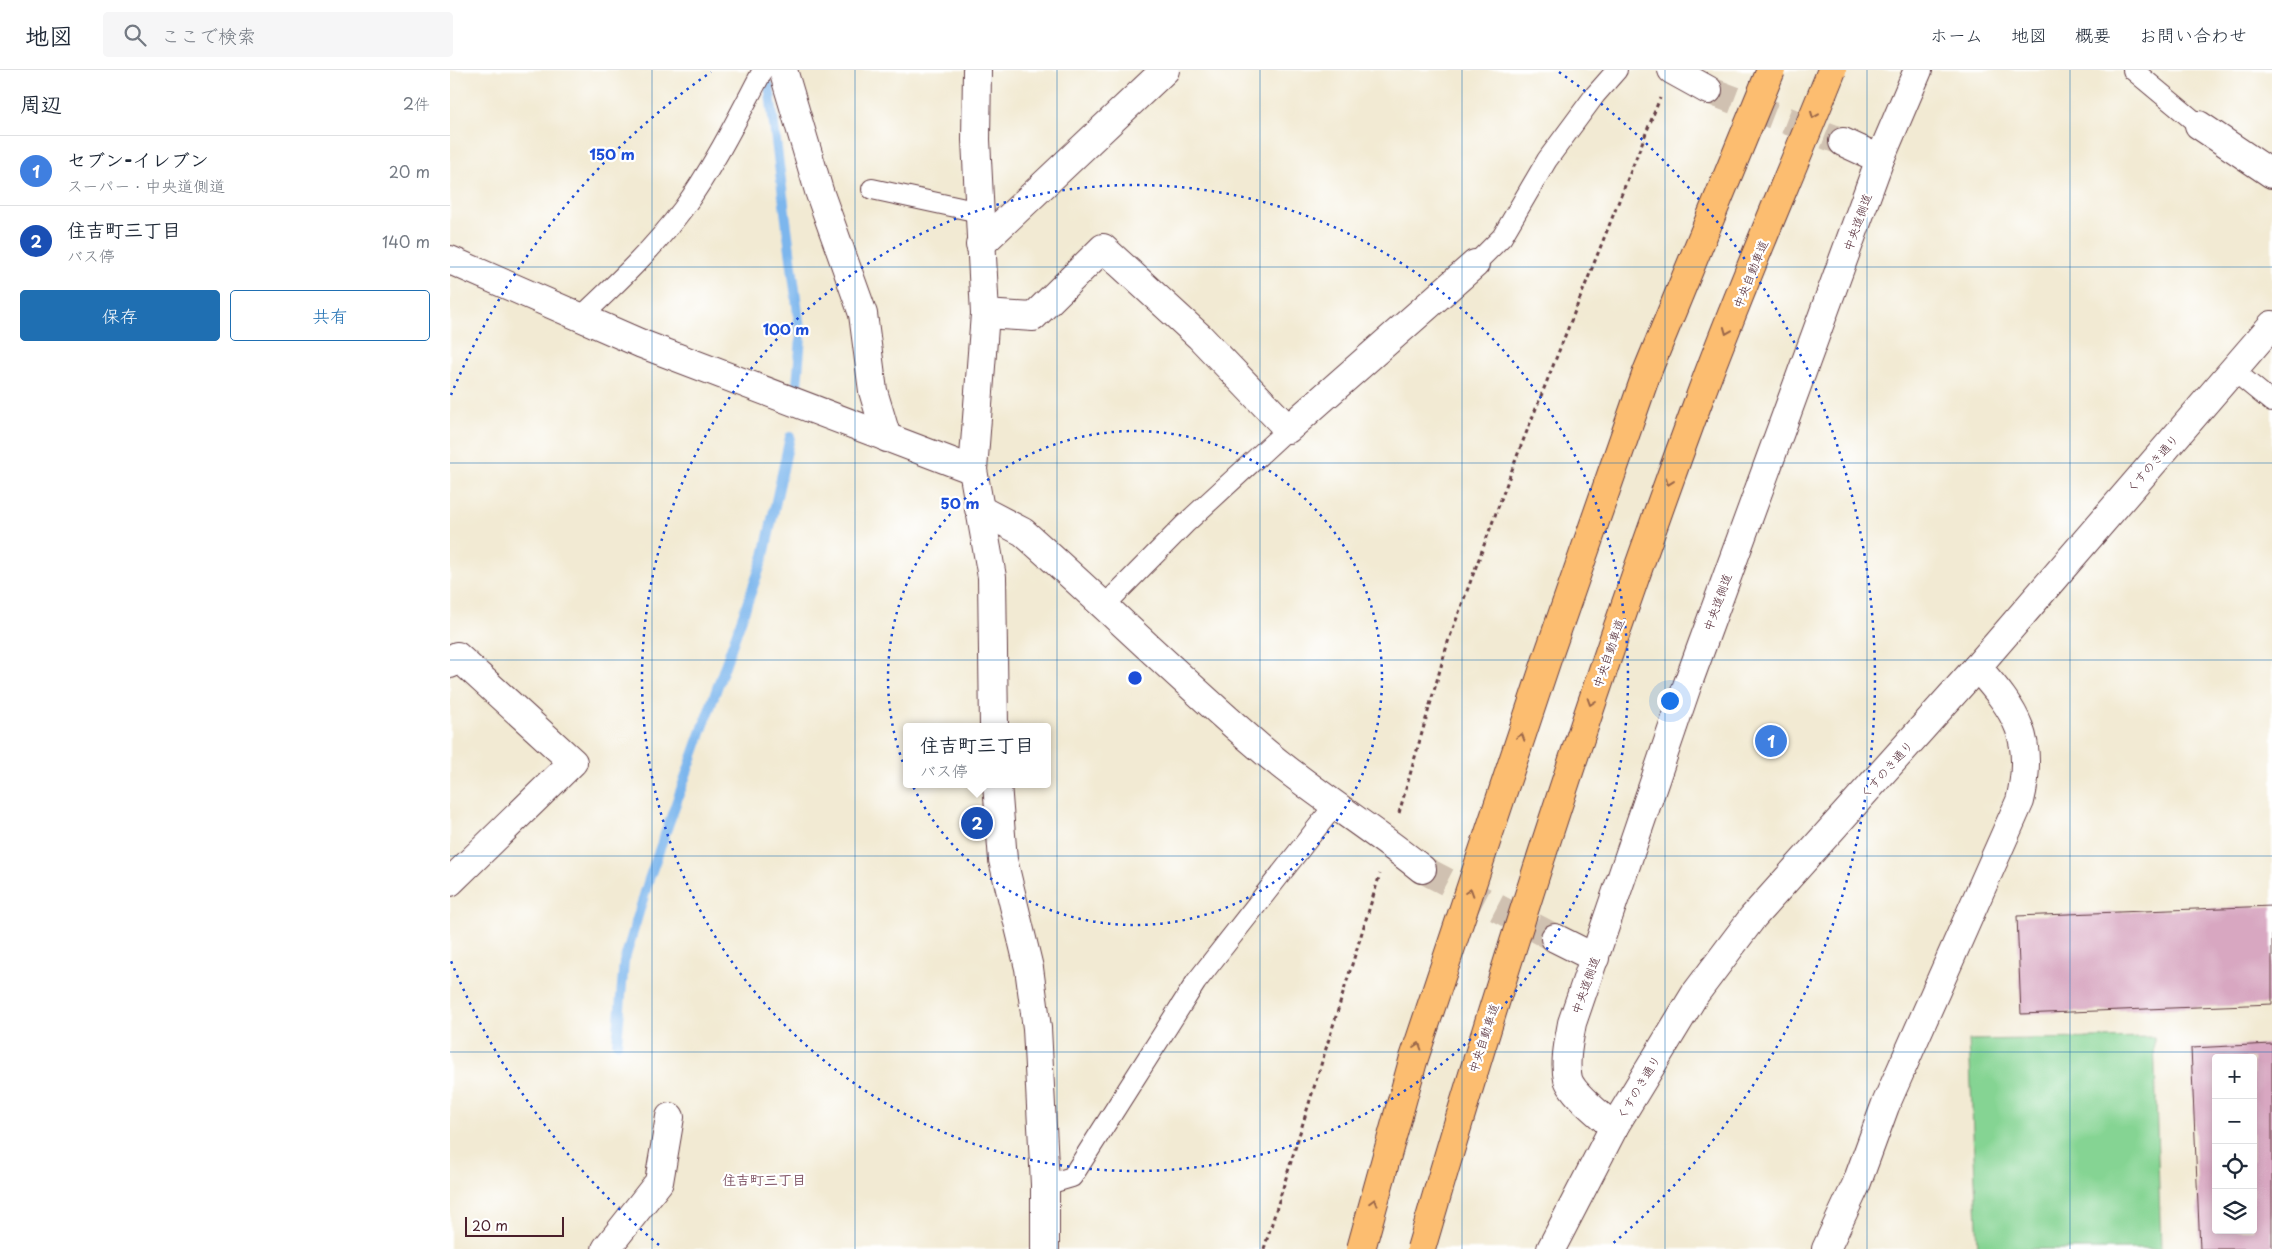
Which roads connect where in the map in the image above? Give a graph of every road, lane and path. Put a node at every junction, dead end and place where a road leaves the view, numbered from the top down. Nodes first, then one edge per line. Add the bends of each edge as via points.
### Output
1 (763, 70) edge
2 (783, 70) edge
3 (977, 70) edge
4 (1165, 70) edge
5 (1617, 70) edge
6 (1672, 70) edge
7 (1771, 70) edge
8 (1832, 70) edge
9 (1918, 70) edge
10 (2133, 70) edge
11 (1708, 90) tunnel mouth
12 (1660, 97) dead end
13 (2199, 125) joint
14 (1843, 142) tunnel mouth
15 (1880, 159) junction
16 (2272, 174) edge
17 (872, 189) dead end
18 (978, 212) junction
19 (980, 245) junction
20 (450, 260) edge
21 (1475, 264) joint
22 (985, 314) junction
23 (581, 317) junction
24 (2272, 325) edge
25 (2232, 370) junction
26 (2272, 402) edge
27 (1288, 429) junction
28 (887, 438) junction
29 (973, 470) junction
30 (979, 509) junction
31 (1105, 605) junction
32 (450, 664) edge
33 (1977, 667) junction
34 (994, 723) edge
35 (997, 788) edge
36 (1334, 806) junction
37 (1390, 844) junction
38 (1422, 869) tunnel mouth
39 (450, 882) edge
40 (1555, 938) tunnel mouth
41 (1595, 958) junction
42 (670, 1117) dead end
43 (1614, 1127) junction
44 (1045, 1185) junction
45 (606, 1249) edge
46 (1045, 1249) edge
47 (1264, 1249) edge
48 (1361, 1249) edge
49 (1421, 1249) edge
50 (1551, 1249) edge
51 (1826, 1249) edge

1 - 23 lane via 712,164 682,209 633,268
2 - 28 street via 818,191 863,314 873,391
3 - 18 street
4 - 19 street
5 - 21 lane via 1547,160 1502,236
6 - 11 street
48 -> 7 highway, bridge via 1413,1061 1548,656 1647,372
8 -> 49 highway, 中央自動車道, bridge via 1699,398 1597,684 1470,1080
9 - 15 street, 中央道側道
10 - 13 lane
12 - 37 path via 1519,451 1448,642
13 - 16 street
14 - 15 street
15 - 41 street, 中央道側道 via 1687,686
17 - 18 lane
18 - 19 street
19 - 22 street
20 - 23 street
21 - 27 street
22 - 27 street via 1033,317 1103,248 1200,336
22 - 29 street
23 - 28 street via 695,366
24 - 25 street, くすのき通り
25 - 26 lane
25 - 33 street, くすのき通り
27 - 31 lane via 1185,524
28 - 29 street
29 - 30 street
30 - 31 street via 1023,532
30 - 34 street via 992,577
31 - 36 street via 1260,747
32 - 39 street via 457,656 573,762
33 - 43 street, くすのき通り via 1753,917 1695,994
33 - 51 street via 2013,711 2021,732 2025,778 2020,801 1885,1106 1856,1186
35 - 44 street via 1003,860 1029,968 1037,1028
36 - 37 street
36 - 44 lane via 1196,982 1072,1177
37 - 38 street
37 - 47 path
40 - 41 street
41 - 43 street, 中央道側道 via 1572,1024 1568,1080 1586,1103
42 - 45 street via 659,1182
43 - 50 street, くすのき通り
44 - 46 street

